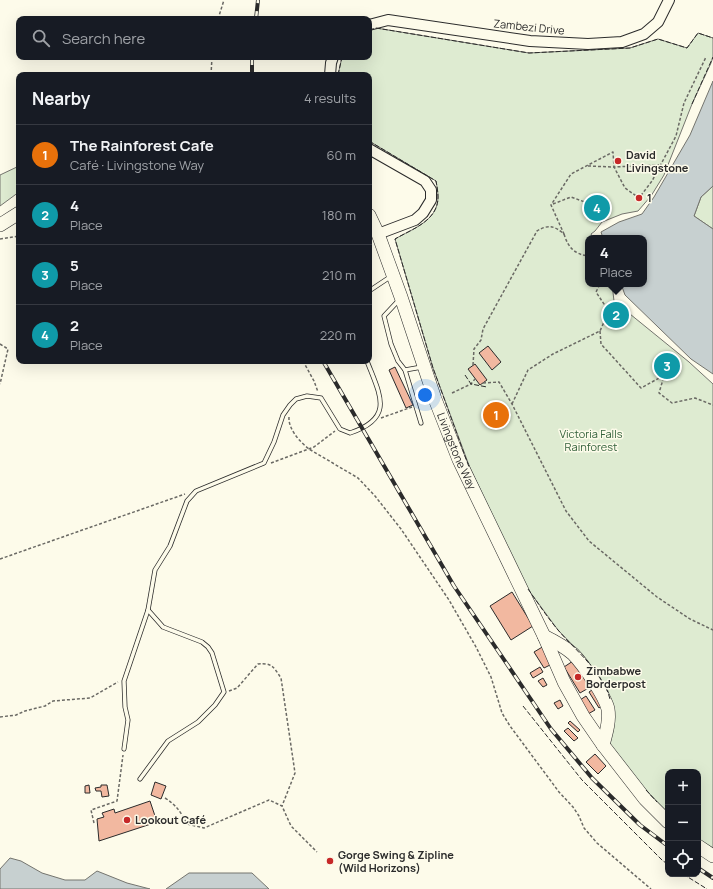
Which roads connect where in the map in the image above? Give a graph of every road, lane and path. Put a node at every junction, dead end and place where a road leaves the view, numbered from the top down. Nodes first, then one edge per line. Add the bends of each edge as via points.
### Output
1 (224, 0) edge
2 (669, 0) edge
3 (219, 16) edge
4 (372, 24) edge
5 (706, 57) dead end
6 (212, 60) edge
7 (332, 60) edge
8 (211, 72) edge
9 (330, 72) edge
10 (372, 150) edge
11 (660, 165) junction
12 (586, 166) junction
13 (614, 167) junction
14 (552, 205) junction
15 (597, 208) dead end
16 (16, 215) edge
17 (372, 221) edge
18 (0, 225) edge
19 (378, 234) junction
20 (564, 234) junction
21 (16, 236) edge
22 (0, 239) edge
23 (585, 256) edge
24 (393, 275) junction
25 (598, 287) edge
26 (372, 289) edge
27 (401, 297) junction
28 (600, 331) junction
29 (0, 344) edge
30 (305, 364) edge
31 (368, 364) edge
32 (473, 365) dead end
33 (424, 367) junction
34 (405, 370) junction
35 (475, 379) dead end
36 (483, 383) dead end
37 (0, 384) edge
38 (452, 393) dead end
39 (321, 398) junction
40 (512, 404) junction
41 (417, 405) junction
42 (713, 405) edge
43 (290, 406) junction
44 (370, 423) junction
45 (421, 423) dead end
46 (340, 429) junction
47 (308, 449) junction
48 (264, 463) junction
49 (196, 491) junction
50 (0, 559) edge
51 (148, 610) junction
52 (713, 630) edge
53 (544, 636) junction
54 (124, 681) junction
55 (224, 692) junction
56 (0, 717) edge
57 (603, 745) junction
58 (124, 749) joint
59 (140, 779) dead end
60 (165, 798) dead end
61 (282, 806) junction
62 (665, 819) edge
63 (94, 823) dead end
64 (701, 848) edge
65 (317, 852) dead end
66 (713, 856) edge
67 (651, 889) edge

1 - 3 path
2 - 4 street, Zambezi Drive via 658,22 644,34 622,42 588,44 530,41 388,20
5 - 11 path via 684,103 676,136
6 - 8 path
7 - 9 street
10 - 19 street via 425,181 431,190 431,200 415,220
11 - 13 path
11 - 13 path via 639,198 625,188
12 - 13 path
12 - 13 path via 613,152
12 - 14 path via 571,174
14 - 15 path via 572,197 585,202 585,210 591,202 593,213
14 - 20 path
16 - 18 highway
17 - 19 highway, Livingstone Way
19 - 24 highway, Livingstone Way
20 - 23 path via 568,244 580,255
20 - 32 path via 557,228 544,226 537,231 483,329 481,340 474,349
21 - 22 path
24 - 26 lane
24 - 27 highway, Livingstone Way
25 - 28 path via 596,292 610,313 616,315 604,322
27 - 33 highway, Livingstone Way
27 - 34 lane via 384,316 391,344
28 - 40 path via 553,354 528,370
28 - 42 path via 601,344 641,388 661,377 667,366 659,393 672,403 695,398
29 - 37 path via 8,349
30 - 39 path
31 - 44 lane via 381,398 377,415
33 - 34 lane
33 - 53 highway, Livingstone Way via 459,460
34 - 41 lane
35 - 38 path via 471,384
36 - 40 path via 499,382
39 - 43 lane via 307,396 296,399
39 - 46 lane
40 - 52 path via 566,511 588,541 657,597 690,619
41 - 44 path
41 - 45 lane
43 - 47 path via 289,421 294,432
43 - 48 lane via 283,414
44 - 46 lane via 350,433
46 - 47 path
47 - 48 path
47 - 67 path via 358,478 402,529 449,600 476,647 491,677 502,713 510,726 558,792 573,807 584,828 597,843
48 - 49 lane
49 - 50 path
49 - 51 lane via 187,501 170,546 155,570
51 - 54 lane
51 - 55 lane via 163,627 202,642 208,647
53 - 57 highway, Livingstone Way via 582,716
53 - 57 highway via 574,655 595,683 608,707
54 - 56 path via 115,683 90,698 53,701 16,716
54 - 58 lane via 128,720
55 - 59 lane via 198,722 168,741
55 - 61 path via 237,688 258,664 268,664 281,678 295,773
57 - 62 highway, Livingstone Way via 645,799
58 - 63 path via 117,801 91,810
60 - 61 path via 175,804 187,824 204,828 269,800
61 - 65 path via 291,826
64 - 66 highway

